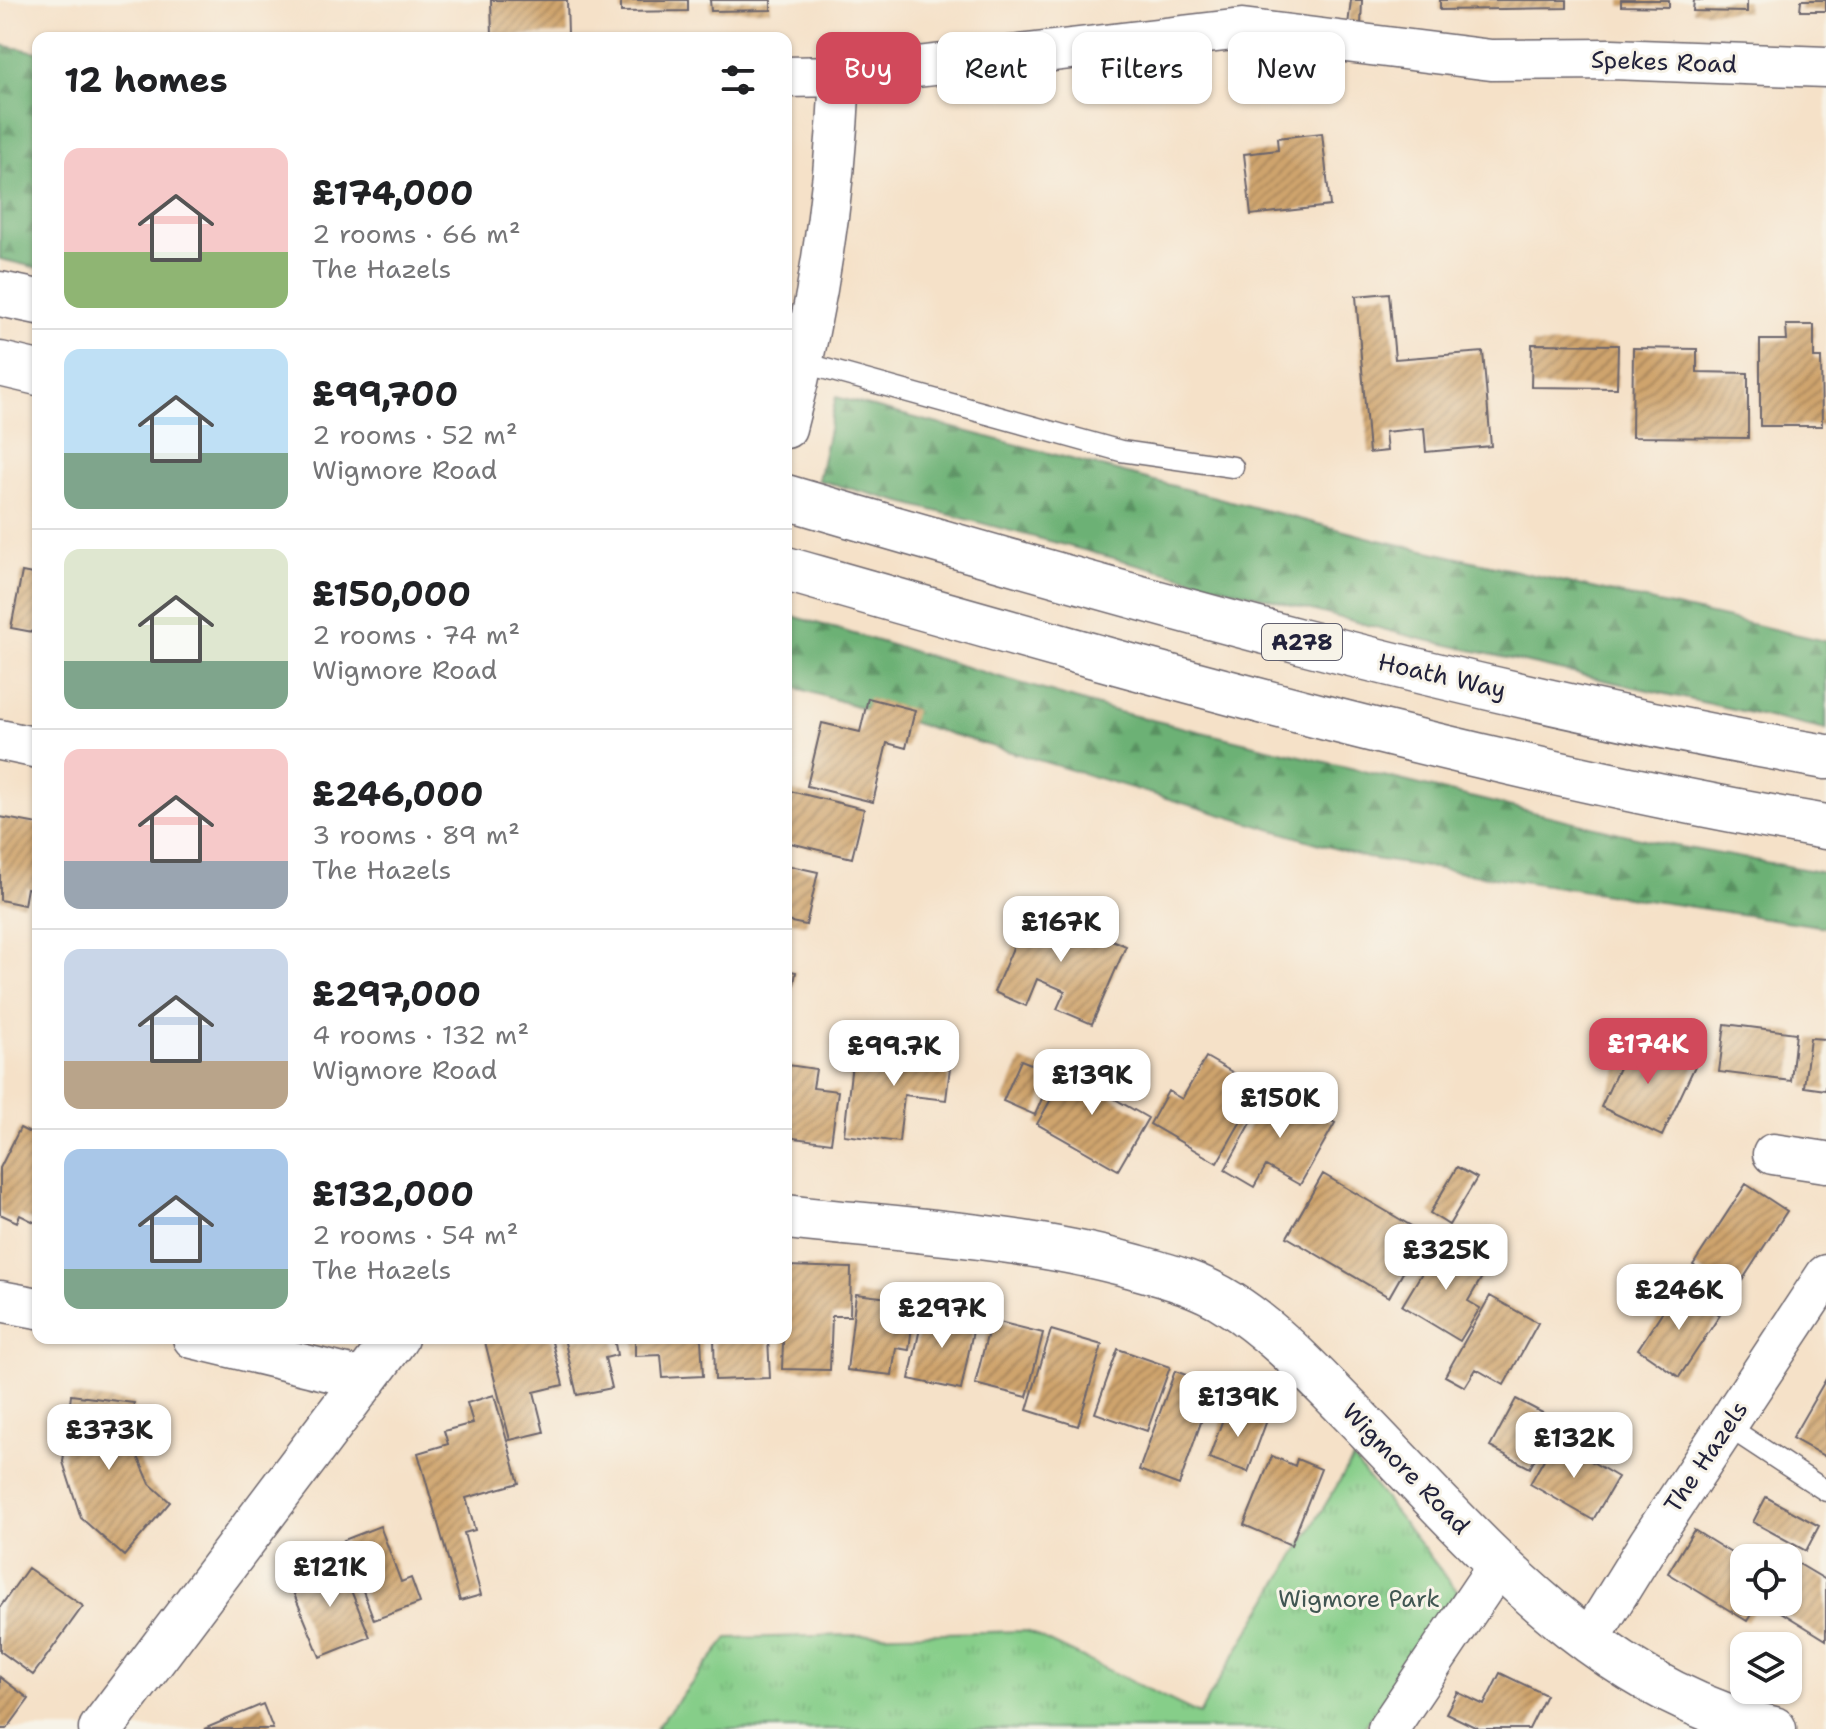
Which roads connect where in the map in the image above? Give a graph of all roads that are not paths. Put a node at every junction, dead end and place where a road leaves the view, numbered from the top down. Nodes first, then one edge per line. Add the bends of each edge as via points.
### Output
1 (921, 67) edge
2 (1826, 67) edge
3 (816, 76) edge
4 (792, 77) edge
5 (839, 104) edge
6 (0, 294) edge
7 (32, 301) edge
8 (0, 364) edge
9 (32, 372) edge
10 (795, 396) edge
11 (1233, 467) dead end
12 (792, 499) edge
13 (792, 571) edge
14 (0, 740) edge
15 (32, 747) edge
16 (1826, 757) edge
17 (1826, 827) edge
18 (1773, 1154) dead end
19 (1826, 1162) edge
20 (792, 1218) edge
21 (1826, 1275) edge
22 (0, 1301) edge
23 (32, 1307) edge
24 (218, 1344) edge
25 (391, 1344) edge
26 (363, 1379) junction
27 (1727, 1426) junction
28 (1826, 1491) edge
29 (1499, 1564) junction
30 (1589, 1640) junction
31 (101, 1729) edge
32 (1388, 1729) edge
33 (1774, 1729) edge

1 - 2 street, Spekes Road via 1242,29 1491,60
3 - 4 street, Spekes Road
5 - 10 street via 837,152
6 - 7 main road
8 - 9 main road
10 - 11 lane
12 - 16 main road, Hoath Way / A278 via 1156,604 1395,666
13 - 17 main road via 1142,671 1404,738
14 - 15 street
18 - 19 street
20 - 29 main road, Wigmore Road via 1064,1250 1203,1289 1280,1341
21 - 27 street, The Hazels
22 - 23 street
24 - 26 street
25 - 26 main road
26 - 31 main road
27 - 28 lane
27 - 30 street, The Hazels
29 - 30 main road, Wigmore Road
29 - 32 street
30 - 33 main road, Wigmore Road via 1679,1698

